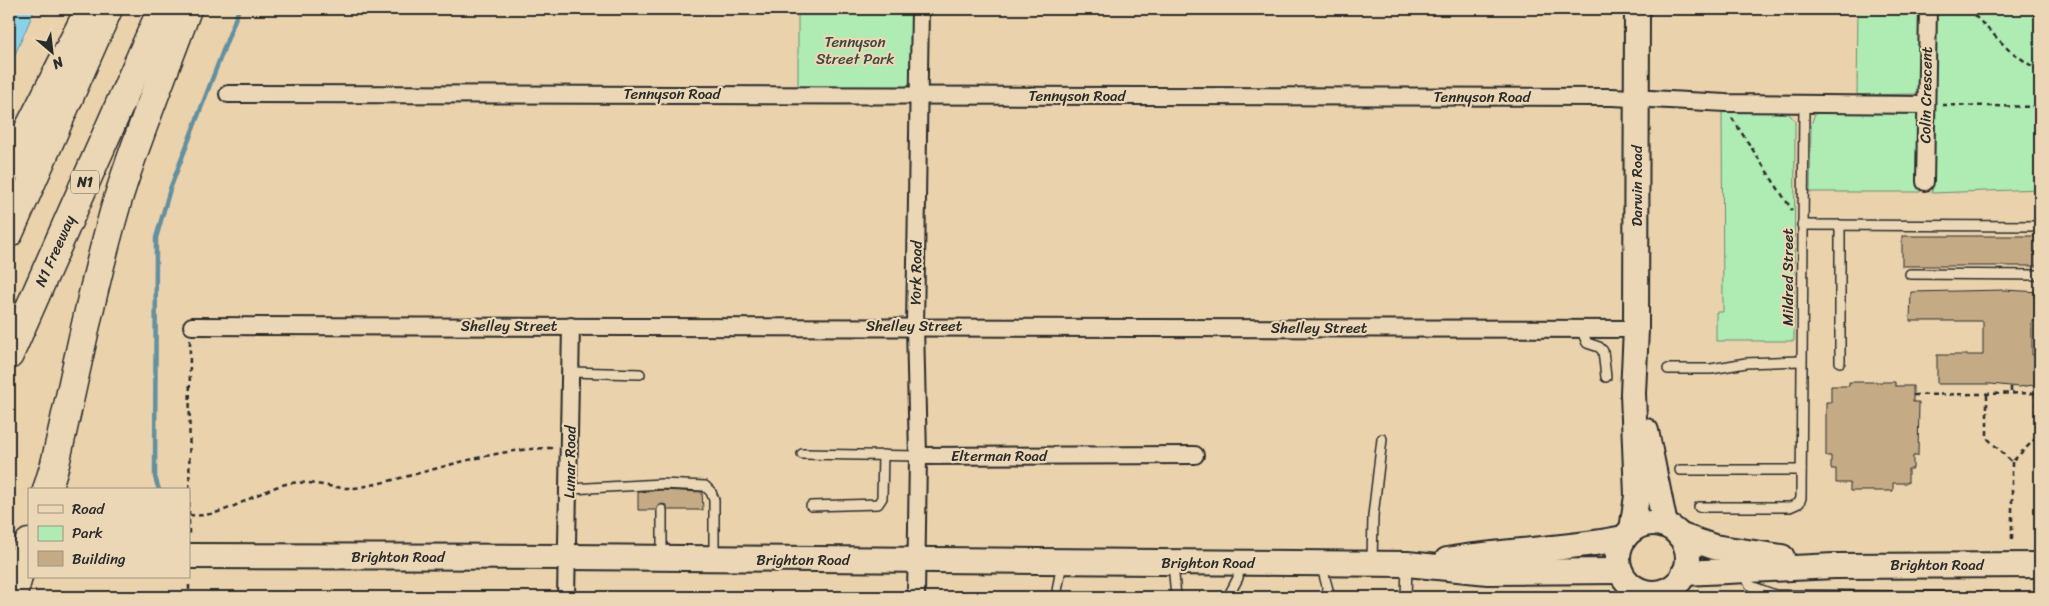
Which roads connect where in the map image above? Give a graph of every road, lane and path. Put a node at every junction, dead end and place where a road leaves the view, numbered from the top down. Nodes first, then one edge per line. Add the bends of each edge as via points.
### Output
1 (89, 9) edge
2 (108, 9) edge
3 (162, 9) edge
4 (187, 9) edge
5 (920, 9) edge
6 (1637, 9) edge
7 (1928, 9) edge
8 (1968, 9) edge
9 (2040, 72) edge
10 (228, 94) dead end
11 (919, 95) junction
12 (1637, 100) junction
13 (1726, 102) junction
14 (1804, 104) junction
15 (1926, 105) junction
16 (2040, 107) edge
17 (9, 168) edge
18 (1925, 182) dead end
19 (1802, 225) junction
20 (1840, 225) junction
21 (2040, 226) edge
22 (9, 233) edge
23 (1910, 274) dead end
24 (2040, 275) edge
25 (192, 326) joint
26 (571, 326) junction
27 (916, 326) junction
28 (1581, 329) junction
29 (1636, 329) junction
30 (9, 355) edge
31 (1801, 361) junction
32 (1840, 362) dead end
33 (1636, 364) junction
34 (1668, 368) dead end
35 (571, 372) junction
36 (640, 374) dead end
37 (1606, 377) dead end
38 (2011, 387) dead end
39 (2036, 393) junction
40 (2040, 393) edge
41 (1987, 394) junction
42 (2012, 394) junction
43 (1913, 395) dead end
44 (1382, 439) dead end
45 (571, 448) junction
46 (802, 454) dead end
47 (883, 455) junction
48 (1196, 455) dead end
49 (918, 456) junction
50 (2012, 462) junction
51 (1680, 470) dead end
52 (1801, 470) junction
53 (56, 477) edge
54 (48, 488) edge
55 (189, 488) edge
56 (570, 489) junction
57 (811, 506) dead end
58 (1699, 507) dead end
59 (662, 510) dead end
60 (190, 515) edge
61 (1672, 530) junction
62 (1628, 534) junction
63 (2012, 542) dead end
64 (23, 547) edge
65 (190, 556) edge
66 (567, 557) junction
67 (662, 558) junction
68 (714, 560) junction
69 (916, 561) junction
70 (1062, 562) junction
71 (1174, 563) junction
72 (1239, 563) junction
73 (1322, 564) junction
74 (1372, 564) junction
75 (1412, 564) junction
76 (2040, 564) edge
77 (1834, 566) junction
78 (1740, 570) junction
79 (31, 578) edge
80 (189, 585) dead end
81 (1630, 585) edge
82 (1675, 586) edge
83 (11, 597) edge
84 (189, 597) edge
85 (566, 597) edge
86 (916, 597) edge
87 (1056, 597) edge
88 (1176, 597) edge
89 (1228, 597) edge
90 (1330, 597) edge
91 (1406, 597) edge
92 (1989, 597) edge

1 - 17 highway
2 - 22 highway
3 - 30 highway, N1 Freeway / N1
4 - 53 highway via 118,201 103,255
5 - 11 street, York Road
6 - 12 main road, Darwin Road
7 - 15 street, Colin Crescent
8 - 9 path via 2009,50
10 - 11 street, Tennyson Road
11 - 12 street, Tennyson Road via 1612,97
11 - 27 street, York Road
12 - 13 street, Tennyson Road
12 - 29 main road, Darwin Road
13 - 14 street, Tennyson Road
13 - 19 path via 1728,110
14 - 15 street, Tennyson Road
14 - 19 lane, Mildred Street
15 - 16 path
15 - 18 street, Colin Crescent
19 - 20 lane
19 - 31 lane, Mildred Street
20 - 21 lane
20 - 32 lane
23 - 24 lane
25 - 26 street, Shelley Street
25 - 55 path
26 - 27 street, Shelley Street
26 - 35 street, Lunar Road
27 - 28 street, Shelley Street
27 - 49 street, York Road
28 - 29 street, Shelley Street
28 - 37 lane via 1587,343 1603,351
29 - 33 main road, Darwin Road
31 - 34 lane via 1746,363 1711,369
31 - 52 lane, Mildred Street
33 - 61 main road, Darwin Road via 1646,435
33 - 62 main road, Darwin Road via 1632,393 1637,496
35 - 36 lane
35 - 45 street, Lunar Road
38 - 42 path
39 - 40 path
39 - 42 path
39 - 50 path via 2036,438
41 - 42 path
41 - 43 path
41 - 50 path via 1987,438
44 - 74 lane via 1373,516
45 - 56 street, Lunar Road
45 - 60 path via 534,448 438,466 359,488 286,484 234,508
46 - 47 lane, Elterman Road
47 - 49 lane, Elterman Road
47 - 57 lane via 882,498 878,504
48 - 49 street, Elterman Road
49 - 69 street, York Road
50 - 63 path
51 - 52 lane
52 - 58 lane, Mildred Street via 1801,498 1794,506
53 - 54 highway
56 - 66 street, Lunar Road
56 - 68 lane via 701,484 711,492 714,500
59 - 67 lane
61 - 62 main road via 1648,523
61 - 77 main road, Brighton Road via 1714,547
61 - 82 main road via 1688,553
62 - 75 main road, Brighton Road via 1585,546 1495,552
62 - 81 main road via 1619,548 1618,560
64 - 83 highway via 18,582
65 - 66 main road, Brighton Road
66 - 67 main road, Brighton Road
66 - 85 street, Lunar Road
67 - 68 main road, Brighton Road
68 - 69 main road, Brighton Road
69 - 70 main road, Brighton Road
69 - 86 street, York Road
70 - 71 main road, Brighton Road
70 - 87 lane
71 - 72 main road, Brighton Road
71 - 88 lane
72 - 73 main road, Brighton Road
72 - 89 lane via 1238,578
73 - 74 main road, Brighton Road
73 - 90 lane
74 - 75 main road, Brighton Road
75 - 81 main road, Brighton Road
75 - 91 lane
76 - 77 main road, Brighton Road
77 - 78 main road, Brighton Road
78 - 82 main road, Brighton Road
78 - 92 lane via 1751,586 1775,595
79 - 83 highway
80 - 84 path
81 - 82 main road via 1654,592

